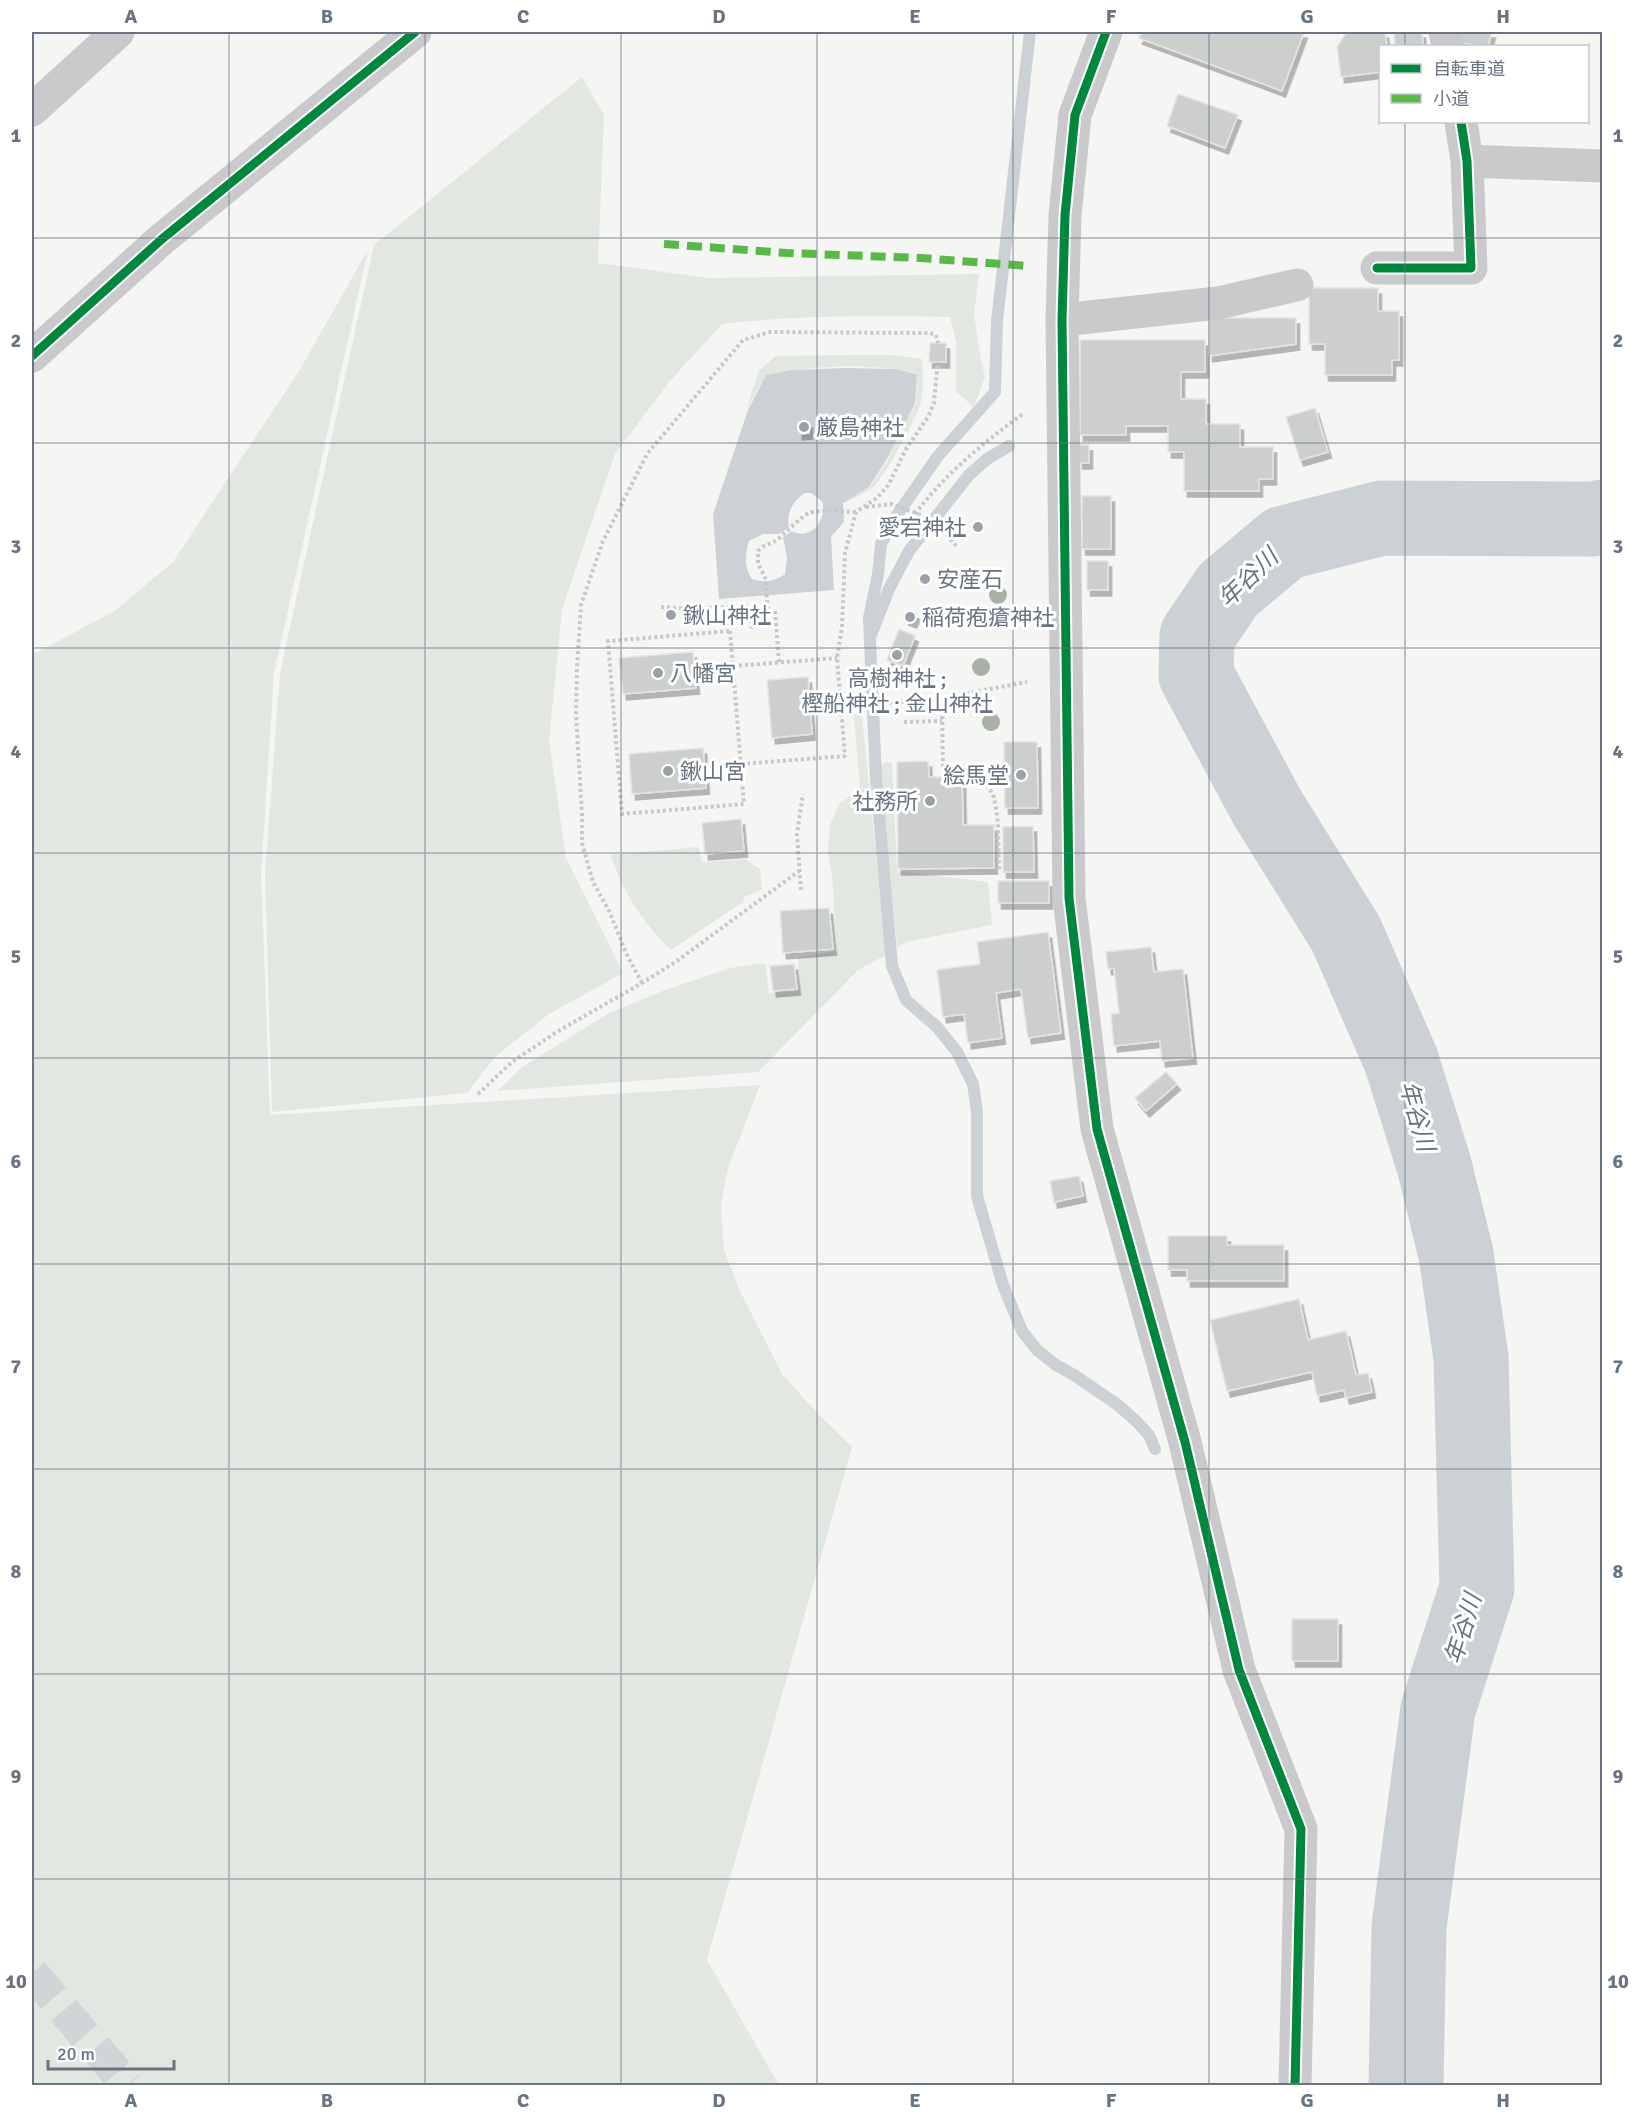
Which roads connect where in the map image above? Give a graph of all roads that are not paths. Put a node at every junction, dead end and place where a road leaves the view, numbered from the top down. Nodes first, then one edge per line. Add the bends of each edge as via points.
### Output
1 (118, 32) edge
2 (415, 32) edge
3 (1106, 32) edge
4 (32, 110) edge
5 (1461, 123) edge
6 (1467, 161) junction
7 (1602, 166) edge
8 (1377, 268) dead end
9 (1297, 285) dead end
10 (1062, 320) junction
11 (32, 356) edge
12 (1295, 2085) edge

1 - 4 street
2 - 11 street via 162,239
3 - 10 street via 1075,115 1065,215
5 - 6 street
6 - 7 street
6 - 8 street via 1471,268
9 - 10 street via 1218,303
10 - 12 street via 1069,898 1097,1129 1185,1442 1239,1670 1301,1829

